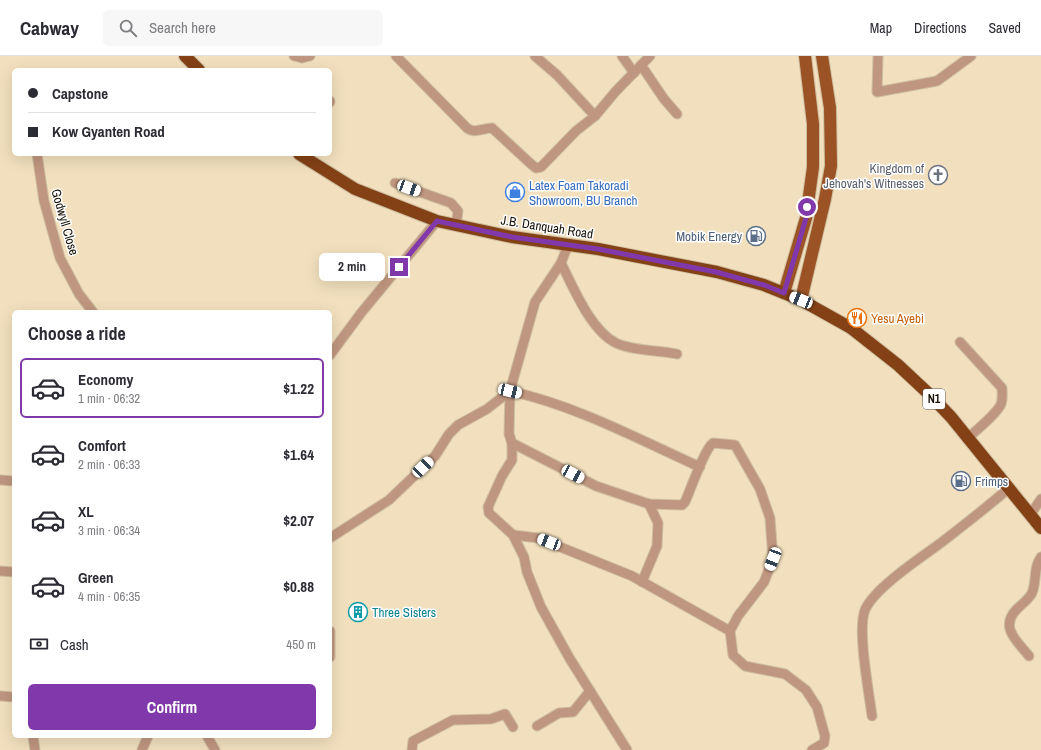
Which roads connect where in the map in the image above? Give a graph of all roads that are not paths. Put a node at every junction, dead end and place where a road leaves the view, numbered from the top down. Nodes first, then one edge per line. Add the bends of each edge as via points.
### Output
1 (185, 56) edge
2 (294, 56) edge
3 (310, 56) edge
4 (396, 56) edge
5 (535, 56) edge
6 (622, 56) edge
7 (650, 56) edge
8 (805, 56) edge
9 (822, 56) edge
10 (878, 56) edge
11 (959, 56) edge
12 (971, 56) edge
13 (641, 65) junction
14 (958, 67) junction
15 (197, 68) edge
16 (634, 74) junction
17 (677, 114) dead end
18 (595, 116) junction
19 (38, 156) edge
20 (302, 156) edge
21 (395, 183) dead end
22 (437, 221) junction
23 (456, 226) junction
24 (568, 245) junction
25 (561, 263) junction
26 (784, 293) junction
27 (801, 300) junction
28 (92, 310) edge
29 (960, 342) dead end
30 (332, 352) edge
31 (677, 354) dead end
32 (510, 391) junction
33 (967, 439) junction
34 (512, 443) junction
35 (700, 467) junction
36 (0, 480) edge
37 (12, 481) edge
38 (1008, 489) junction
39 (1041, 499) edge
40 (649, 504) junction
41 (1030, 515) junction
42 (1041, 528) edge
43 (513, 535) junction
44 (332, 537) edge
45 (1041, 557) edge
46 (0, 571) edge
47 (12, 572) edge
48 (642, 582) junction
49 (730, 631) junction
50 (1029, 656) dead end
51 (590, 691) junction
52 (0, 696) edge
53 (12, 697) edge
54 (872, 716) dead end
55 (537, 726) dead end
56 (513, 727) dead end
57 (33, 738) edge
58 (147, 738) edge
59 (208, 738) edge
60 (35, 750) edge
61 (142, 750) edge
62 (215, 750) edge
63 (412, 750) edge
64 (627, 750) edge
65 (812, 750) edge

1 - 15 highway
2 - 3 street
4 - 18 street via 467,128 475,131 492,128 536,168 541,167 576,131
5 - 18 street via 557,75
6 - 16 street
7 - 13 street
8 - 26 main road via 812,124 813,167 806,218
9 - 27 main road via 830,108 831,166
10 - 14 street via 878,92 937,81
11 - 14 street
12 - 14 street
13 - 16 street
13 - 17 street
16 - 18 street
19 - 28 street, Godwyll Close via 44,201 60,258
20 - 22 highway, J.B. Danquah Road / N1 via 355,189
21 - 23 street via 451,203 458,211
22 - 23 highway, J.B. Danquah Road / N1
22 - 30 street
23 - 24 highway, J.B. Danquah Road / N1
24 - 25 street
24 - 26 highway, J.B. Danquah Road / N1 via 716,272
25 - 31 street via 580,302 602,333 616,343
25 - 32 street via 535,302
26 - 27 highway, J.B. Danquah Road / N1
27 - 33 highway, N1 via 851,328 898,365 938,403
29 - 33 street via 1002,388 1002,403 998,409
32 - 34 street via 509,434
32 - 35 street via 584,414
32 - 44 street via 487,409 458,425 435,456 389,500
33 - 38 highway, N1
34 - 40 street via 596,486
34 - 43 street via 512,460 488,507 489,513
35 - 40 street via 682,505
35 - 49 street via 713,443 735,445 760,489 770,518 773,559 764,582
36 - 37 street
38 - 41 highway, N1
38 - 54 street via 872,597 865,611 862,634
39 - 41 street
40 - 48 street via 658,523 657,546
41 - 42 highway, N1
43 - 48 street via 538,538
43 - 51 street via 541,607
45 - 50 street via 1036,568 1032,594 1014,612 1008,624 1010,634
46 - 47 street
48 - 49 street
49 - 65 street via 733,655 745,666 785,674 806,690 817,707 825,736 824,743
51 - 55 street via 573,712 559,713
51 - 64 street
52 - 53 street
56 - 63 street via 505,714 491,719 453,720 413,740
57 - 60 street
58 - 61 street
59 - 62 street

